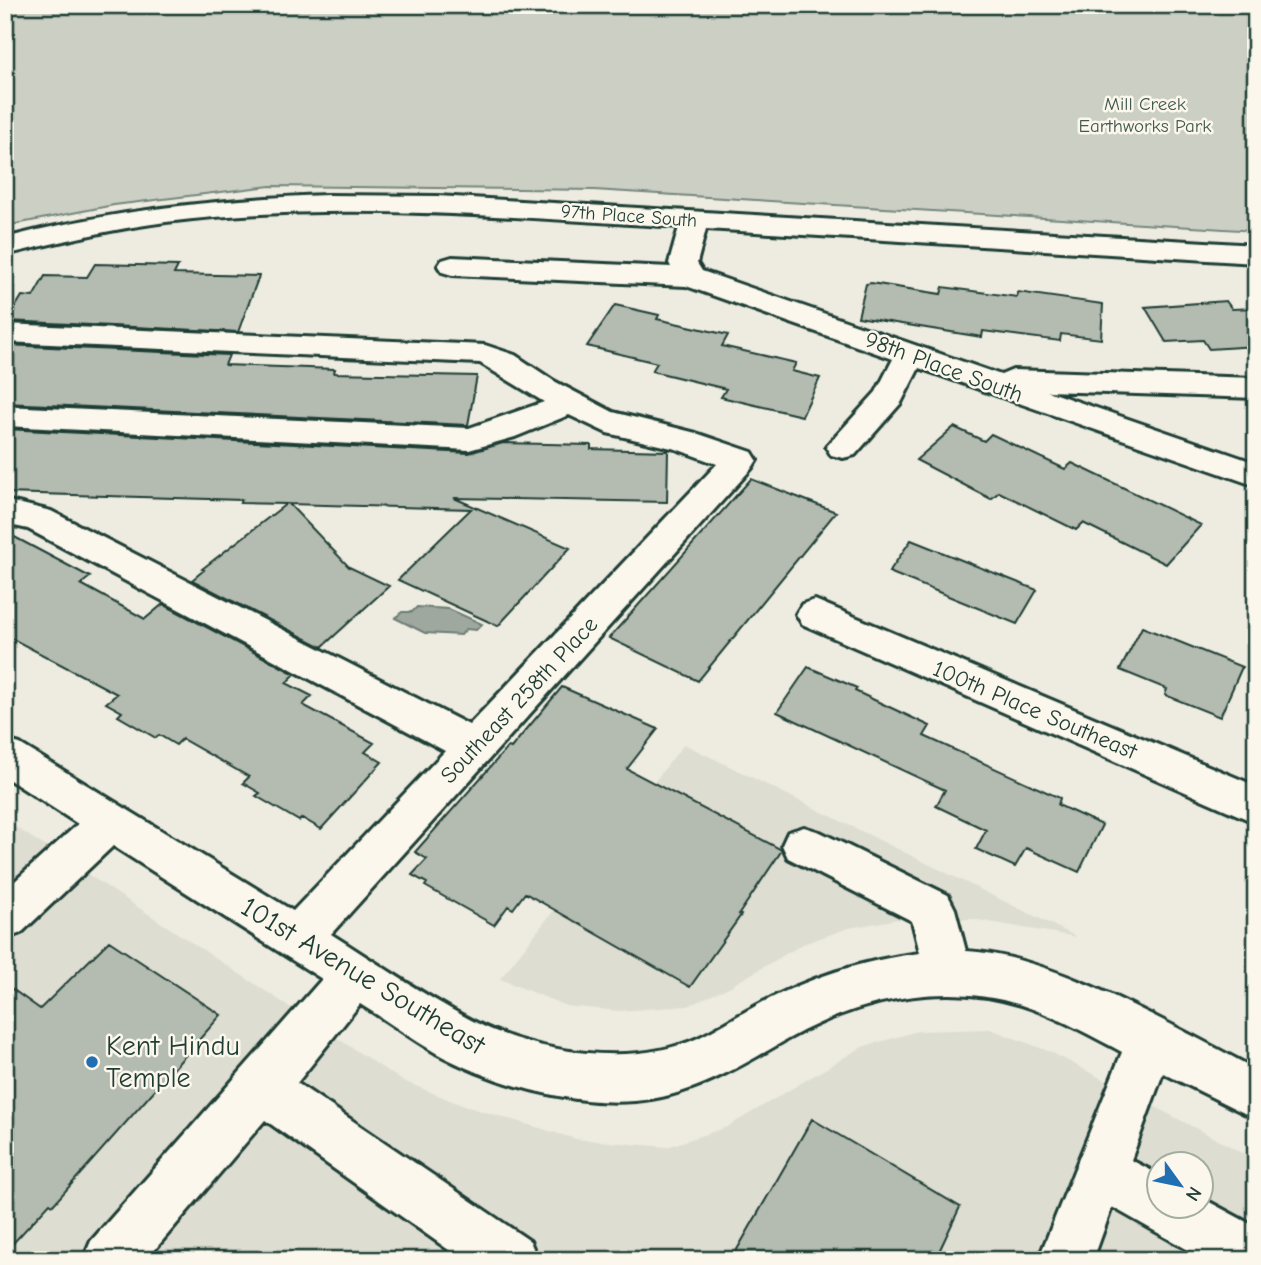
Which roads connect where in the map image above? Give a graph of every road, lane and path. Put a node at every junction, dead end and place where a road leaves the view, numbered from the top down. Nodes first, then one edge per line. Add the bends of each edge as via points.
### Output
1 (695, 220) junction
2 (5, 247) edge
3 (1256, 254) edge
4 (452, 266) dead end
5 (690, 277) junction
6 (5, 333) edge
7 (910, 355) junction
8 (975, 378) junction
9 (1256, 388) edge
10 (570, 403) junction
11 (5, 416) edge
12 (843, 447) dead end
13 (1256, 475) edge
14 (5, 512) edge
15 (815, 614) dead end
16 (475, 747) junction
17 (8, 761) edge
18 (1256, 805) edge
19 (110, 822) junction
20 (804, 845) dead end
21 (5, 919) edge
22 (297, 939) junction
23 (948, 972) junction
24 (354, 974) junction
25 (1151, 1041) junction
26 (261, 1088) junction
27 (1256, 1095) edge
28 (1100, 1172) junction
29 (1146, 1197) edge
30 (1188, 1220) edge
31 (1077, 1255) edge
32 (1256, 1257) edge
33 (110, 1260) edge
34 (511, 1260) edge

1 - 2 street, 97th Place South via 324,202 221,207 127,219
1 - 3 street, 97th Place South
1 - 5 street via 683,263
4 - 5 street, 98th Place South
5 - 7 street, 98th Place South
6 - 10 street via 485,354
7 - 8 street, 98th Place South
7 - 12 street via 891,396
8 - 9 street
8 - 13 street, 98th Place South
10 - 11 street via 470,439
10 - 16 street, Southeast 258th Place via 619,426 684,440 740,460
14 - 16 street via 38,519
15 - 18 street, 100th Place Southeast
16 - 22 street, Southeast 258th Place
17 - 19 street, 101st Avenue Southeast
19 - 21 street
19 - 22 street, 101st Avenue Southeast
20 - 23 street via 932,909
22 - 24 street, 101st Avenue Southeast
23 - 24 street, 101st Avenue Southeast via 872,982 826,995 700,1062 619,1078 556,1074 509,1061 455,1037
23 - 25 street, 101st Avenue Southeast via 1004,978 1034,987
24 - 26 street
25 - 27 street, 101st Avenue Southeast
25 - 28 street
26 - 33 street
26 - 34 street
28 - 29 street
28 - 31 street
30 - 32 street

